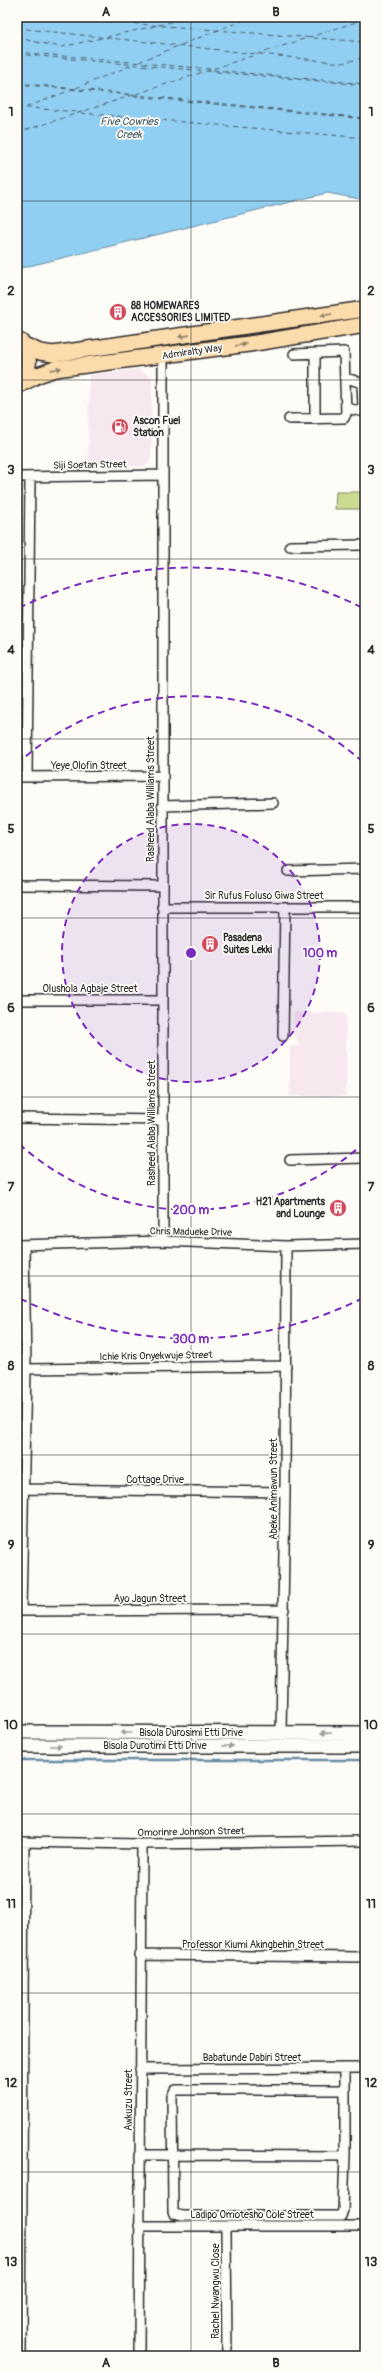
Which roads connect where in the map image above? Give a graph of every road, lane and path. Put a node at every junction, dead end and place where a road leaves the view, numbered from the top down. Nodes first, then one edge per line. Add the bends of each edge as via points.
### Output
1 (365, 309) edge
2 (365, 325) edge
3 (20, 341) edge
4 (315, 353) junction
5 (294, 354) dead end
6 (163, 356) junction
7 (346, 378) junction
8 (19, 386) edge
9 (364, 399) edge
10 (346, 408) junction
11 (289, 419) dead end
12 (315, 419) junction
13 (163, 475) junction
14 (17, 477) edge
15 (30, 477) junction
16 (365, 545) edge
17 (290, 546) dead end
18 (162, 776) junction
19 (17, 777) edge
20 (27, 777) junction
21 (273, 803) dead end
22 (162, 806) junction
23 (365, 869) edge
24 (288, 871) dead end
25 (17, 885) edge
26 (162, 886) junction
27 (162, 907) junction
28 (365, 907) edge
29 (285, 908) junction
30 (17, 1000) edge
31 (162, 1000) junction
32 (283, 1036) dead end
33 (17, 1118) edge
34 (162, 1120) junction
35 (365, 1158) edge
36 (290, 1160) dead end
37 (163, 1241) junction
38 (365, 1244) edge
39 (20, 1245) edge
40 (286, 1246) junction
41 (286, 1366) junction
42 (26, 1369) junction
43 (23, 1489) junction
44 (285, 1492) junction
45 (284, 1610) junction
46 (19, 1611) edge
47 (17, 1732) edge
48 (281, 1733) junction
49 (365, 1733) edge
50 (17, 1746) edge
51 (365, 1746) edge
52 (365, 1841) edge
53 (20, 1842) edge
54 (142, 1844) junction
55 (20, 1953) edge
56 (140, 1956) junction
57 (365, 1957) edge
58 (345, 2068) junction
59 (365, 2068) edge
60 (20, 2069) edge
61 (140, 2069) junction
62 (345, 2090) junction
63 (140, 2155) junction
64 (172, 2155) junction
65 (345, 2156) junction
66 (139, 2226) junction
67 (226, 2226) junction
68 (365, 2226) edge
69 (22, 2356) edge
70 (139, 2356) edge
71 (227, 2356) edge

1 -> 3 main road, Admiralty Way via 53,354 40,352
6 -> 2 main road, Admiralty Way
3 - 8 main road via 28,355 29,365
4 - 5 street
4 - 7 street via 344,352
4 - 12 street
8 -> 6 main road, Admiralty Way via 38,374 55,369
6 - 13 street, Rasheed Alaba Williams Street
7 - 9 street via 362,383
7 - 10 street
9 - 10 street via 362,410
10 - 12 street via 344,418
11 - 12 street
13 - 15 street, Siji Soetan Street
13 - 18 street, Rasheed Alaba Williams Street
14 - 15 street, Siji Soetan Street
15 - 20 street
16 - 17 street
18 - 20 street, Yeye Olofin Street
18 - 22 street, Rasheed Alaba Williams Street
19 - 20 street, Yeye Olofin Street
21 - 22 street
22 - 26 street, Rasheed Alaba Williams Street
23 - 24 street
25 - 26 street
26 - 27 street, Rasheed Alaba Williams Street
27 - 29 street, Sir Rufus Foluso Giwa Street
27 - 31 street, Rasheed Alaba Williams Street
28 - 29 street, Sir Rufus Foluso Giwa Street
29 - 32 street
30 - 31 street, Olushola Agbaje Street
31 - 34 street, Rasheed Alaba Williams Street
33 - 34 street
34 - 37 street, Rasheed Alaba Williams Street
35 - 36 street
37 - 39 street, Chris Madueke Drive
37 - 40 street, Chris Madueke Drive
38 - 40 street, Chris Madueke Drive
39 - 42 street
40 - 41 street, Abeke Animawun Street
41 - 42 street, Ichie Kris Onyekwuje Street
41 - 44 street, Abeke Animawun Street
42 - 43 street
43 - 44 street, Cottage Drive
43 - 46 street
44 - 45 street, Abeke Animawun Street
45 - 46 street, Ayo Jagun Street
45 - 48 street, Abeke Animawun Street
48 -> 47 main road, Bisola Durosimi Etti Drive
49 -> 48 main road, Bisola Durosimi Etti Drive
50 -> 51 main road, Bisola Durotimi Etti Drive
52 - 54 street, Omorinre Johnson Street
53 - 54 street, Omorinre Johnson Street
53 - 55 street
54 - 56 street, Awkuzu Street
55 - 60 street
56 - 57 street, Professor Kiumi Akingbehin Street
56 - 61 street, Awkuzu Street
58 - 59 street, Babatunde Dabiri Street
58 - 61 street, Babatunde Dabiri Street
58 - 62 street
60 - 69 street
61 - 63 street, Awkuzu Street
62 - 64 street via 175,2090 172,2096
62 - 65 street
63 - 64 street
63 - 66 street, Awkuzu Street
64 - 65 street
64 - 65 street via 172,2211 184,2216 341,2216
66 - 67 street, Ladipo Omotesho Cole Street
66 - 70 street, Awkuzu Street
67 - 68 street, Ladipo Omotesho Cole Street
67 - 71 street, Rachel Nwangwu Close

